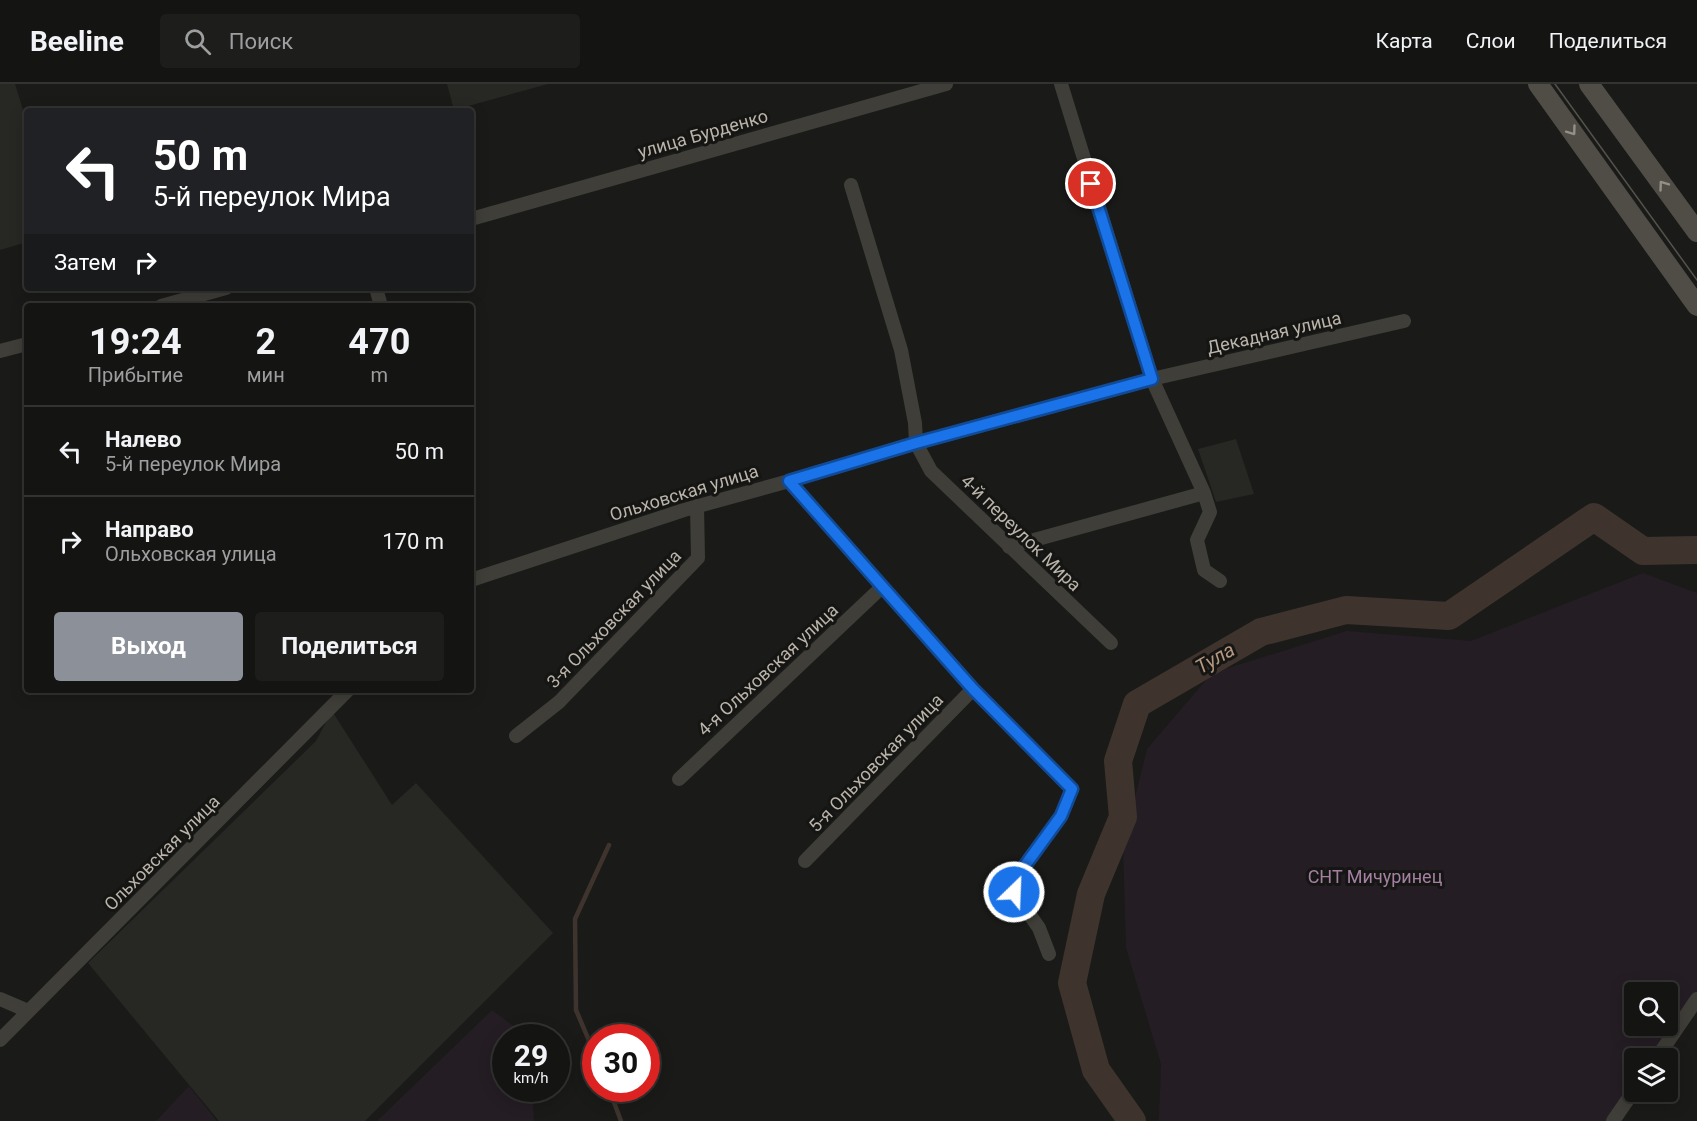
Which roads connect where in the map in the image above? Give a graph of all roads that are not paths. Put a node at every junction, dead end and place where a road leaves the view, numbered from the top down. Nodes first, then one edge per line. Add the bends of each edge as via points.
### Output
1 (946, 84) edge
2 (1061, 84) edge
3 (1538, 84) edge
4 (1589, 84) edge
5 (851, 185) dead end
6 (474, 218) edge
7 (1697, 232) edge
8 (215, 291) edge
9 (172, 303) edge
10 (1697, 306) edge
11 (1404, 321) dead end
12 (24, 345) edge
13 (0, 351) edge
14 (1152, 379) junction
15 (916, 443) junction
16 (789, 481) junction
17 (1204, 493) junction
18 (697, 506) junction
19 (1009, 547) junction
20 (474, 579) edge
21 (1220, 581) dead end
22 (882, 587) junction
23 (1111, 643) dead end
24 (973, 689) junction
25 (345, 693) edge
26 (516, 736) dead end
27 (679, 779) dead end
28 (805, 861) dead end
29 (1049, 954) dead end
30 (0, 999) edge
31 (1697, 999) edge
32 (28, 1011) junction
33 (0, 1040) edge
34 (1664, 1048) edge
35 (1626, 1102) edge
36 (1612, 1121) edge

1 - 6 street, улица Бурденко
2 - 14 street
3 -> 10 main road
7 -> 4 main road
5 - 15 street via 901,350
8 - 9 street
11 - 14 street, Декадная улица
12 - 13 street
14 - 15 street, Ольховская улица
14 - 17 street
15 - 16 street, Ольховская улица
15 - 19 street, 4-й переулок Мира via 931,471
16 - 18 street, Ольховская улица
16 - 22 street
17 - 19 street
17 - 21 street via 1210,512 1197,540 1204,570
18 - 20 street, Ольховская улица
18 - 26 street, 3-я Ольховская улица via 698,558 559,702
19 - 23 street, 4-й переулок Мира
22 - 24 street
22 - 27 street, 4-я Ольховская улица
24 - 28 street, 5-я Ольховская улица
24 - 29 street via 1072,789 1061,816 1013,882 1014,892 1038,928
25 - 32 street, Ольховская улица
30 - 32 street
31 - 34 street
32 - 33 street, Ольховская улица
35 - 36 street

